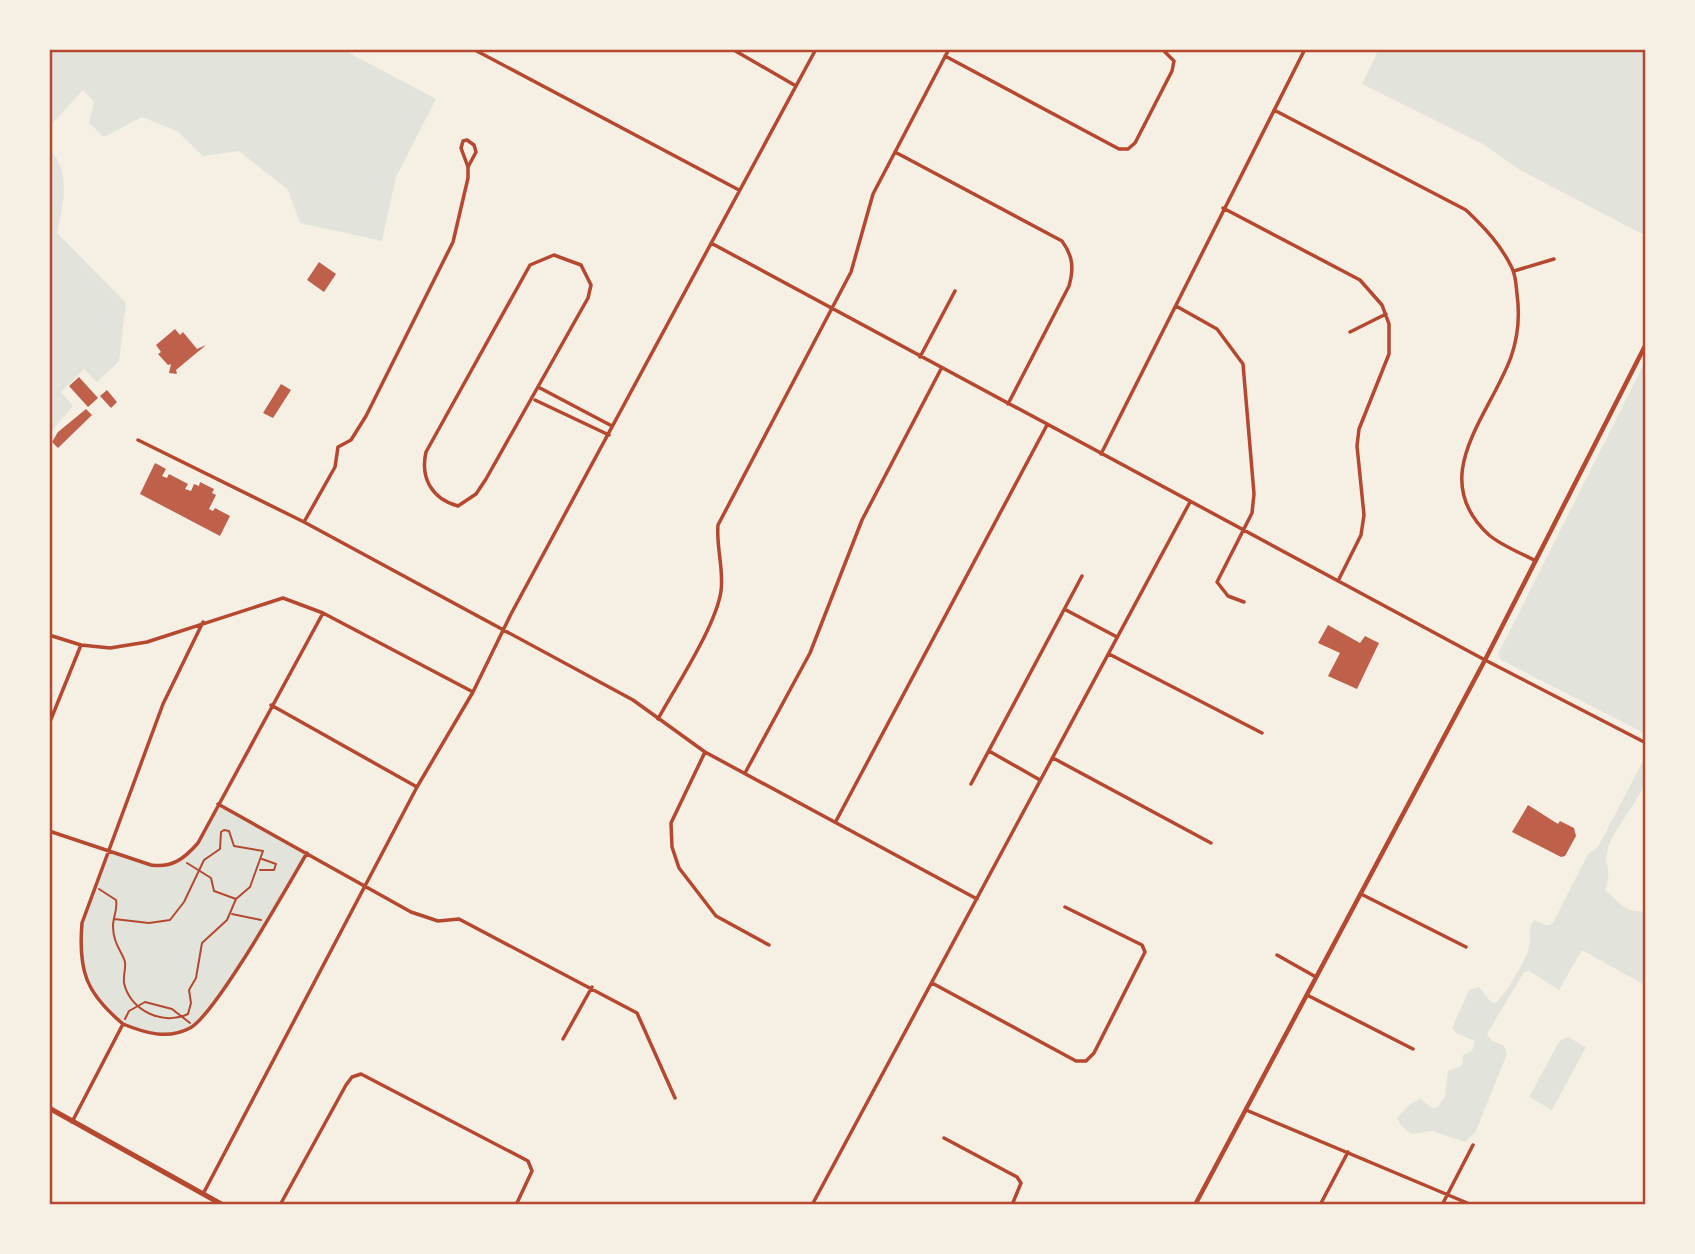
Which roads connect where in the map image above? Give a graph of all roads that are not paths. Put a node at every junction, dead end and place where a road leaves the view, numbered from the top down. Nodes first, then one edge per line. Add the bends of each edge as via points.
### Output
1 (473, 49) edge
2 (732, 49) edge
3 (816, 49) edge
4 (949, 49) edge
5 (1162, 49) edge
6 (1304, 49) edge
7 (946, 56) junction
8 (796, 86) junction
9 (1274, 110) junction
10 (895, 152) junction
11 (468, 167) junction
12 (739, 190) junction
13 (1223, 208) junction
14 (710, 243) junction
15 (1554, 259) dead end
16 (1514, 271) junction
17 (955, 291) dead end
18 (1176, 306) junction
19 (832, 309) junction
20 (1386, 314) junction
21 (1350, 332) dead end
22 (1646, 344) edge
23 (920, 357) junction
24 (941, 368) junction
25 (540, 388) junction
26 (534, 399) junction
27 (1008, 404) junction
28 (1047, 425) junction
29 (613, 427) junction
30 (609, 435) junction
31 (138, 440) dead end
32 (1101, 454) junction
33 (1190, 502) junction
34 (304, 522) junction
35 (1244, 529) junction
36 (1536, 561) junction
37 (1082, 576) dead end
38 (1339, 579) junction
39 (1244, 602) dead end
40 (1066, 610) junction
41 (323, 612) junction
42 (203, 622) junction
43 (502, 631) junction
44 (49, 635) edge
45 (1117, 638) junction
46 (81, 645) junction
47 (1109, 654) junction
48 (1485, 660) junction
49 (473, 692) junction
50 (271, 705) junction
51 (658, 719) junction
52 (49, 724) edge
53 (1262, 733) dead end
54 (1646, 743) edge
55 (989, 751) junction
56 (705, 752) junction
57 (1053, 758) junction
58 (745, 773) junction
59 (1041, 780) junction
60 (971, 784) dead end
61 (417, 787) junction
62 (218, 804) junction
63 (836, 821) junction
64 (49, 831) edge
65 (1211, 843) dead end
66 (108, 853) junction
67 (307, 853) junction
68 (366, 884) junction
69 (1361, 894) junction
70 (977, 899) junction
71 (1065, 907) dead end
72 (769, 946) dead end
73 (1466, 947) dead end
74 (1277, 955) dead end
75 (1316, 977) junction
76 (932, 983) junction
77 (592, 987) junction
78 (1307, 995) junction
79 (123, 1024) junction
80 (564, 1039) dead end
81 (1413, 1049) dead end
82 (675, 1098) dead end
83 (49, 1108) edge
84 (1246, 1110) junction
85 (72, 1122) junction
86 (944, 1138) dead end
87 (1473, 1145) dead end
88 (1348, 1152) junction
89 (203, 1194) junction
90 (1448, 1194) junction
91 (223, 1205) edge
92 (280, 1205) edge
93 (516, 1205) edge
94 (812, 1205) edge
95 (1012, 1205) edge
96 (1195, 1205) edge
97 (1320, 1205) edge
98 (1442, 1205) edge
99 (1472, 1205) edge

1 - 12 street
2 - 8 street
3 - 8 street
4 - 7 street
5 - 7 street via 1174,61 1172,71 1135,144 1128,149 1119,149
6 - 9 street
7 - 10 street
8 - 12 street
9 - 13 street
9 - 16 street via 1466,210 1491,233
10 - 19 street via 873,194 851,272
10 - 27 street via 1062,241 1069,250 1073,271 1069,286
11 - 11 street via 475,148 467,140 461,149
11 - 34 street via 453,242 366,415 351,440 338,447 335,467
12 - 14 street
13 - 18 street
13 - 20 street via 1360,280
14 - 19 street
14 - 29 street
15 - 16 street
16 - 36 street via 1518,332 1461,470 1467,507 1490,536
17 - 23 street
18 - 32 street
18 - 35 street via 1217,329 1242,364 1254,494
19 - 23 street
19 - 51 street via 718,525 721,591 713,617
20 - 21 street
20 - 38 street via 1389,354 1359,429 1357,446 1364,515 1361,535
22 - 36 street
23 - 24 street
24 - 27 street
24 - 58 street via 862,520 810,653
25 - 26 street
25 - 26 street via 591,285 582,265 554,255 530,265 426,452 426,480 443,502 458,506 476,494
25 - 29 street
26 - 30 street
27 - 28 street
28 - 32 street
28 - 63 street
29 - 30 street
30 - 43 street
31 - 34 street
32 - 33 street
33 - 35 street
33 - 45 street
34 - 43 street
35 - 38 street
35 - 39 street via 1217,582 1228,596
36 - 48 street
37 - 40 street
38 - 48 street
40 - 45 street
40 - 55 street
41 - 42 street via 283,598
41 - 49 street
41 - 50 street
42 - 46 street via 146,642 110,648
42 - 66 street via 163,704
43 - 49 street
43 - 51 street via 633,700
44 - 46 street
45 - 47 street
46 - 52 street
47 - 53 street
47 - 57 street
48 - 54 street
48 - 69 street
49 - 61 street
50 - 61 street
50 - 62 street
51 - 56 street
55 - 59 street
55 - 60 street
56 - 58 street
56 - 72 street via 671,822 672,846 679,867 716,915
57 - 59 street
57 - 65 street
58 - 63 street
59 - 70 street
61 - 68 street
62 - 66 street via 184,859 164,867
62 - 67 street
63 - 70 street
64 - 66 street
66 - 79 street via 82,923 79,953 86,981 99,1004
67 - 68 street
67 - 79 street via 224,988 192,1027 171,1034 145,1034
68 - 77 street via 411,912 438,921 459,919
68 - 89 street
69 - 73 street
69 - 75 street
70 - 76 street
71 - 76 street via 1142,946 1145,952 1086,1061 1076,1061
74 - 75 street
75 - 78 street
76 - 94 street
77 - 80 street
77 - 82 street via 637,1013
78 - 81 street
78 - 84 street
79 - 85 street
83 - 85 main road
84 - 88 street
84 - 96 street
85 - 89 main road
86 - 95 street via 1017,1177 1020,1190
87 - 90 street
88 - 90 street
88 - 97 street
89 - 91 main road
90 - 98 street
90 - 99 street
92 - 93 street via 346,1085 361,1074 528,1161 532,1171

